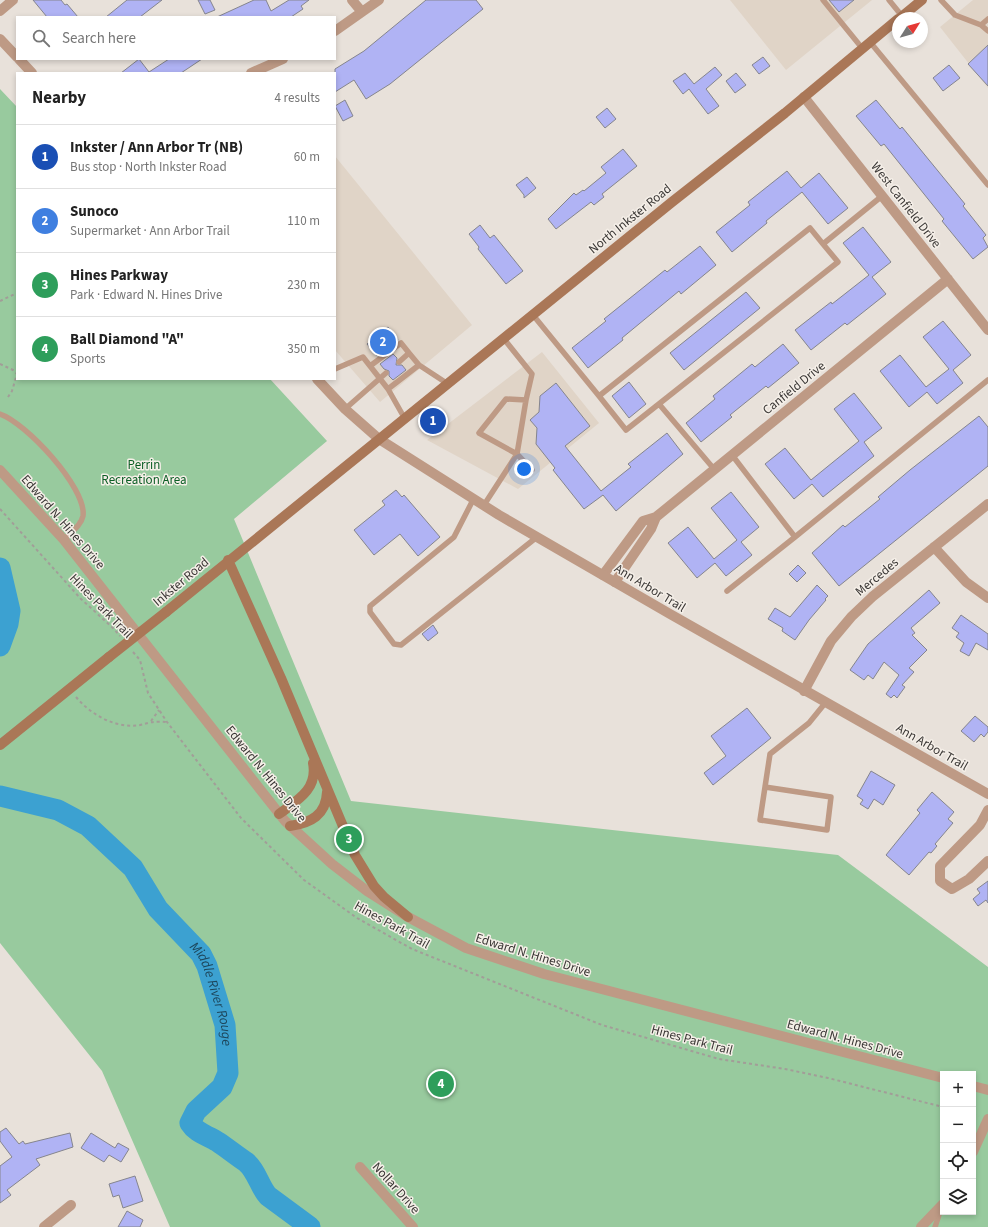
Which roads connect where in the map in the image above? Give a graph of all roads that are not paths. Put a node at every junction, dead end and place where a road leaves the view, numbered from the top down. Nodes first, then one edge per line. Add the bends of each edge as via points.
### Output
1 (13, 0) edge
2 (352, 0) edge
3 (379, 0) edge
4 (823, 0) edge
5 (889, 0) edge
6 (922, 0) edge
7 (941, 0) edge
8 (0, 11) edge
9 (362, 12) junction
10 (896, 12) edge
11 (907, 12) edge
12 (988, 19) edge
13 (892, 24) edge
14 (981, 25) junction
15 (336, 30) edge
16 (988, 31) edge
17 (0, 39) edge
18 (866, 45) junction
19 (16, 56) edge
20 (20, 60) edge
21 (281, 60) edge
22 (31, 72) edge
23 (252, 72) edge
24 (804, 97) junction
25 (988, 185) edge
26 (882, 196) junction
27 (823, 244) junction
28 (948, 279) junction
29 (533, 315) junction
30 (988, 330) edge
31 (504, 339) junction
32 (409, 353) junction
33 (399, 362) dead end
34 (370, 366) junction
35 (419, 366) junction
36 (336, 369) edge
37 (386, 373) dead end
38 (379, 379) junction
39 (318, 380) edge
40 (988, 380) edge
41 (448, 384) junction
42 (388, 389) junction
43 (599, 396) junction
44 (526, 400) junction
45 (659, 404) junction
46 (345, 409) junction
47 (0, 414) edge
48 (405, 418) junction
49 (379, 439) junction
50 (516, 454) junction
51 (732, 455) junction
52 (0, 470) edge
53 (532, 470) dead end
54 (714, 470) junction
55 (474, 498) junction
56 (484, 504) junction
57 (988, 504) edge
58 (656, 517) junction
59 (537, 536) junction
60 (795, 536) junction
61 (64, 540) junction
62 (934, 547) junction
63 (228, 560) junction
64 (603, 575) junction
65 (615, 582) junction
66 (727, 591) dead end
67 (988, 598) edge
68 (804, 690) junction
69 (826, 702) junction
70 (2, 743) edge
71 (311, 751) junction
72 (765, 787) junction
73 (328, 790) junction
74 (988, 794) edge
75 (988, 810) edge
76 (280, 814) junction
77 (985, 824) edge
78 (290, 826) junction
79 (988, 861) edge
80 (408, 918) junction
81 (940, 1077) edge
82 (976, 1087) edge
83 (988, 1090) edge
84 (988, 1119) edge
85 (976, 1145) edge
86 (360, 1167) dead end
87 (71, 1205) dead end
88 (940, 1208) edge
89 (940, 1213) edge
90 (44, 1227) edge
91 (413, 1227) edge
92 (921, 1227) edge
93 (936, 1227) edge

1 - 8 street
2 - 9 street
3 - 9 street
4 - 18 lane
5 - 10 lane
6 - 11 main road, North Inkster Road
7 - 14 lane via 955,15
9 - 15 street
12 - 14 lane
13 - 18 main road, North Inkster Road
14 - 16 lane
17 - 19 street
18 - 24 main road, North Inkster Road
18 - 25 lane
20 - 22 street
21 - 23 street
24 - 26 street, West Canfield Drive
24 - 29 main road, North Inkster Road
26 - 27 lane
26 - 28 street, West Canfield Drive
27 - 43 lane via 810,228
27 - 45 lane via 838,262
28 - 30 street, West Canfield Drive
28 - 51 street, Canfield Drive
29 - 31 main road, North Inkster Road
29 - 43 lane
31 - 41 main road, North Inkster Road
31 - 44 lane via 532,374
32 - 33 lane
32 - 34 lane via 401,343
32 - 35 lane
34 - 36 lane via 363,357
34 - 38 lane
35 - 41 lane
35 - 42 lane
37 - 38 lane
38 - 42 lane
38 - 46 lane
39 - 46 street, Ann Arbor Trail
40 - 60 lane
41 - 48 main road, North Inkster Road
42 - 48 lane
43 - 45 lane via 626,430
44 - 50 lane
44 - 50 lane via 506,399 479,433
45 - 54 lane
46 - 49 street, Ann Arbor Trail
47 - 61 lane via 21,427 58,464 77,491 83,516
48 - 49 main road, North Inkster Road
49 - 55 street, Ann Arbor Trail
49 - 63 main road, Inkster Road
50 - 53 lane
50 - 56 lane
51 - 54 street, Canfield Drive
51 - 60 lane
52 - 61 street, Edward N. Hines Drive
54 - 58 street, Canfield Drive
55 - 56 street, Ann Arbor Trail
55 - 59 lane via 454,537 370,606 370,612 394,644 401,645
56 - 59 street, Ann Arbor Trail
57 - 62 street, Mercedes
58 - 64 street, Canfield Drive via 642,521
58 - 65 street, Canfield Drive via 651,530
59 - 64 street, Ann Arbor Trail
60 - 66 lane
61 - 76 street, Edward N. Hines Drive
62 - 67 street via 955,572
62 - 68 street, Mercedes via 852,616 831,641
63 - 70 main road, Inkster Road, bridge
63 - 71 main road
64 - 65 street, Ann Arbor Trail
65 - 68 street, Ann Arbor Trail
68 - 69 street, Ann Arbor Trail
69 - 72 lane via 808,724 770,754
69 - 74 street, Ann Arbor Trail
71 - 73 main road
71 - 76 main road via 314,776 312,786
72 - 72 lane via 831,797 828,830 760,820
73 - 78 main road via 325,806 319,813 308,821
73 - 80 main road via 364,871 384,897
75 - 77 street
76 - 78 street, Edward N. Hines Drive
77 - 79 street via 940,866 940,881 952,889 969,879
78 - 80 street, Edward N. Hines Drive via 332,864
80 - 81 street, Edward N. Hines Drive via 466,948 544,974
82 - 83 street
84 - 85 street
86 - 91 street, Nollar Drive
87 - 90 street
88 - 92 street
89 - 93 lane

